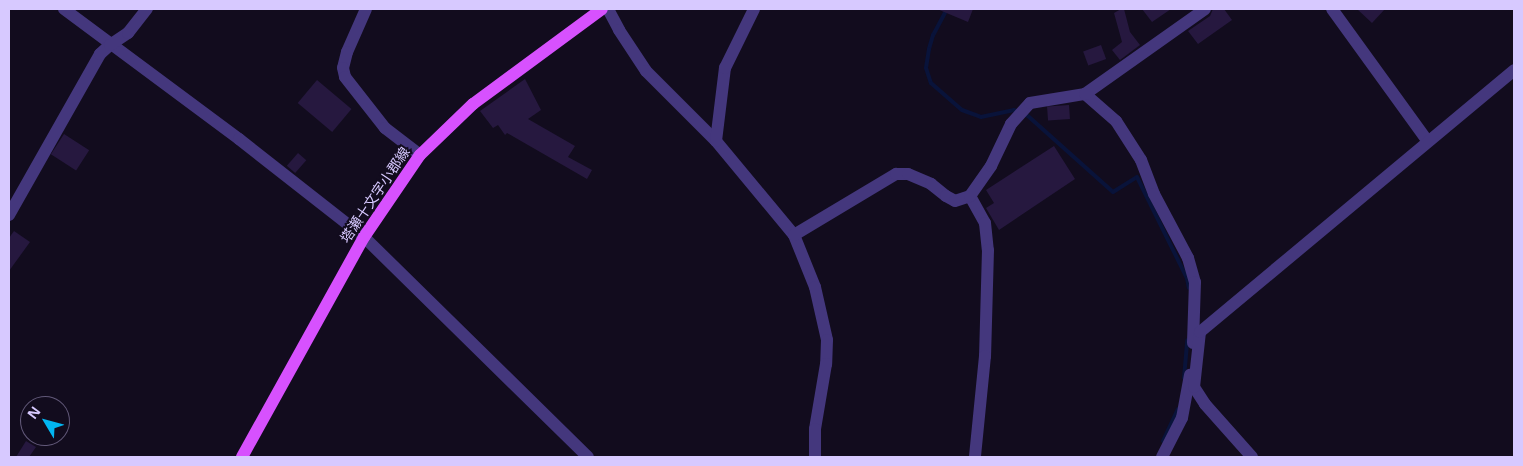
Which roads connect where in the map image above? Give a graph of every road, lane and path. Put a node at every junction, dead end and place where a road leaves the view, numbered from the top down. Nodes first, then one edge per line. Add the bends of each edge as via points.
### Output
1 (64, 9) edge
2 (147, 9) edge
3 (366, 9) edge
4 (602, 9) edge
5 (608, 9) edge
6 (754, 9) edge
7 (1205, 9) edge
8 (1332, 9) edge
9 (110, 44) junction
10 (1514, 70) edge
11 (1085, 94) junction
12 (1427, 140) junction
13 (716, 141) junction
14 (420, 155) junction
15 (970, 196) junction
16 (9, 215) edge
17 (794, 235) junction
18 (364, 237) junction
19 (1194, 362) junction
20 (242, 457) edge
21 (588, 457) edge
22 (815, 457) edge
23 (975, 457) edge
24 (1162, 457) edge
25 (1252, 457) edge

1 - 9 street
2 - 9 street via 128,33
3 - 14 street via 347,52 343,68 345,77 385,128
4 - 14 main road, 塔瀬十文字小郡線 via 473,104
5 - 13 street via 646,71
6 - 13 street via 726,68
7 - 11 street
8 - 12 street
9 - 16 street via 100,54
9 - 18 street via 239,138
10 - 12 street
11 - 15 street via 1030,103 1012,124 991,166
11 - 19 street via 1116,122 1141,160 1154,194 1188,258 1195,282
12 - 19 street via 1200,332
13 - 17 street
14 - 18 main road, 塔瀬十文字小郡線
15 - 17 street via 955,200 932,184 908,174 896,174
15 - 23 street via 985,223 988,250 986,346
17 - 22 street via 815,287 827,340 815,429
18 - 20 main road, 塔瀬十文字小郡線
18 - 21 street
19 - 24 street via 1182,418
19 - 25 street via 1194,387

